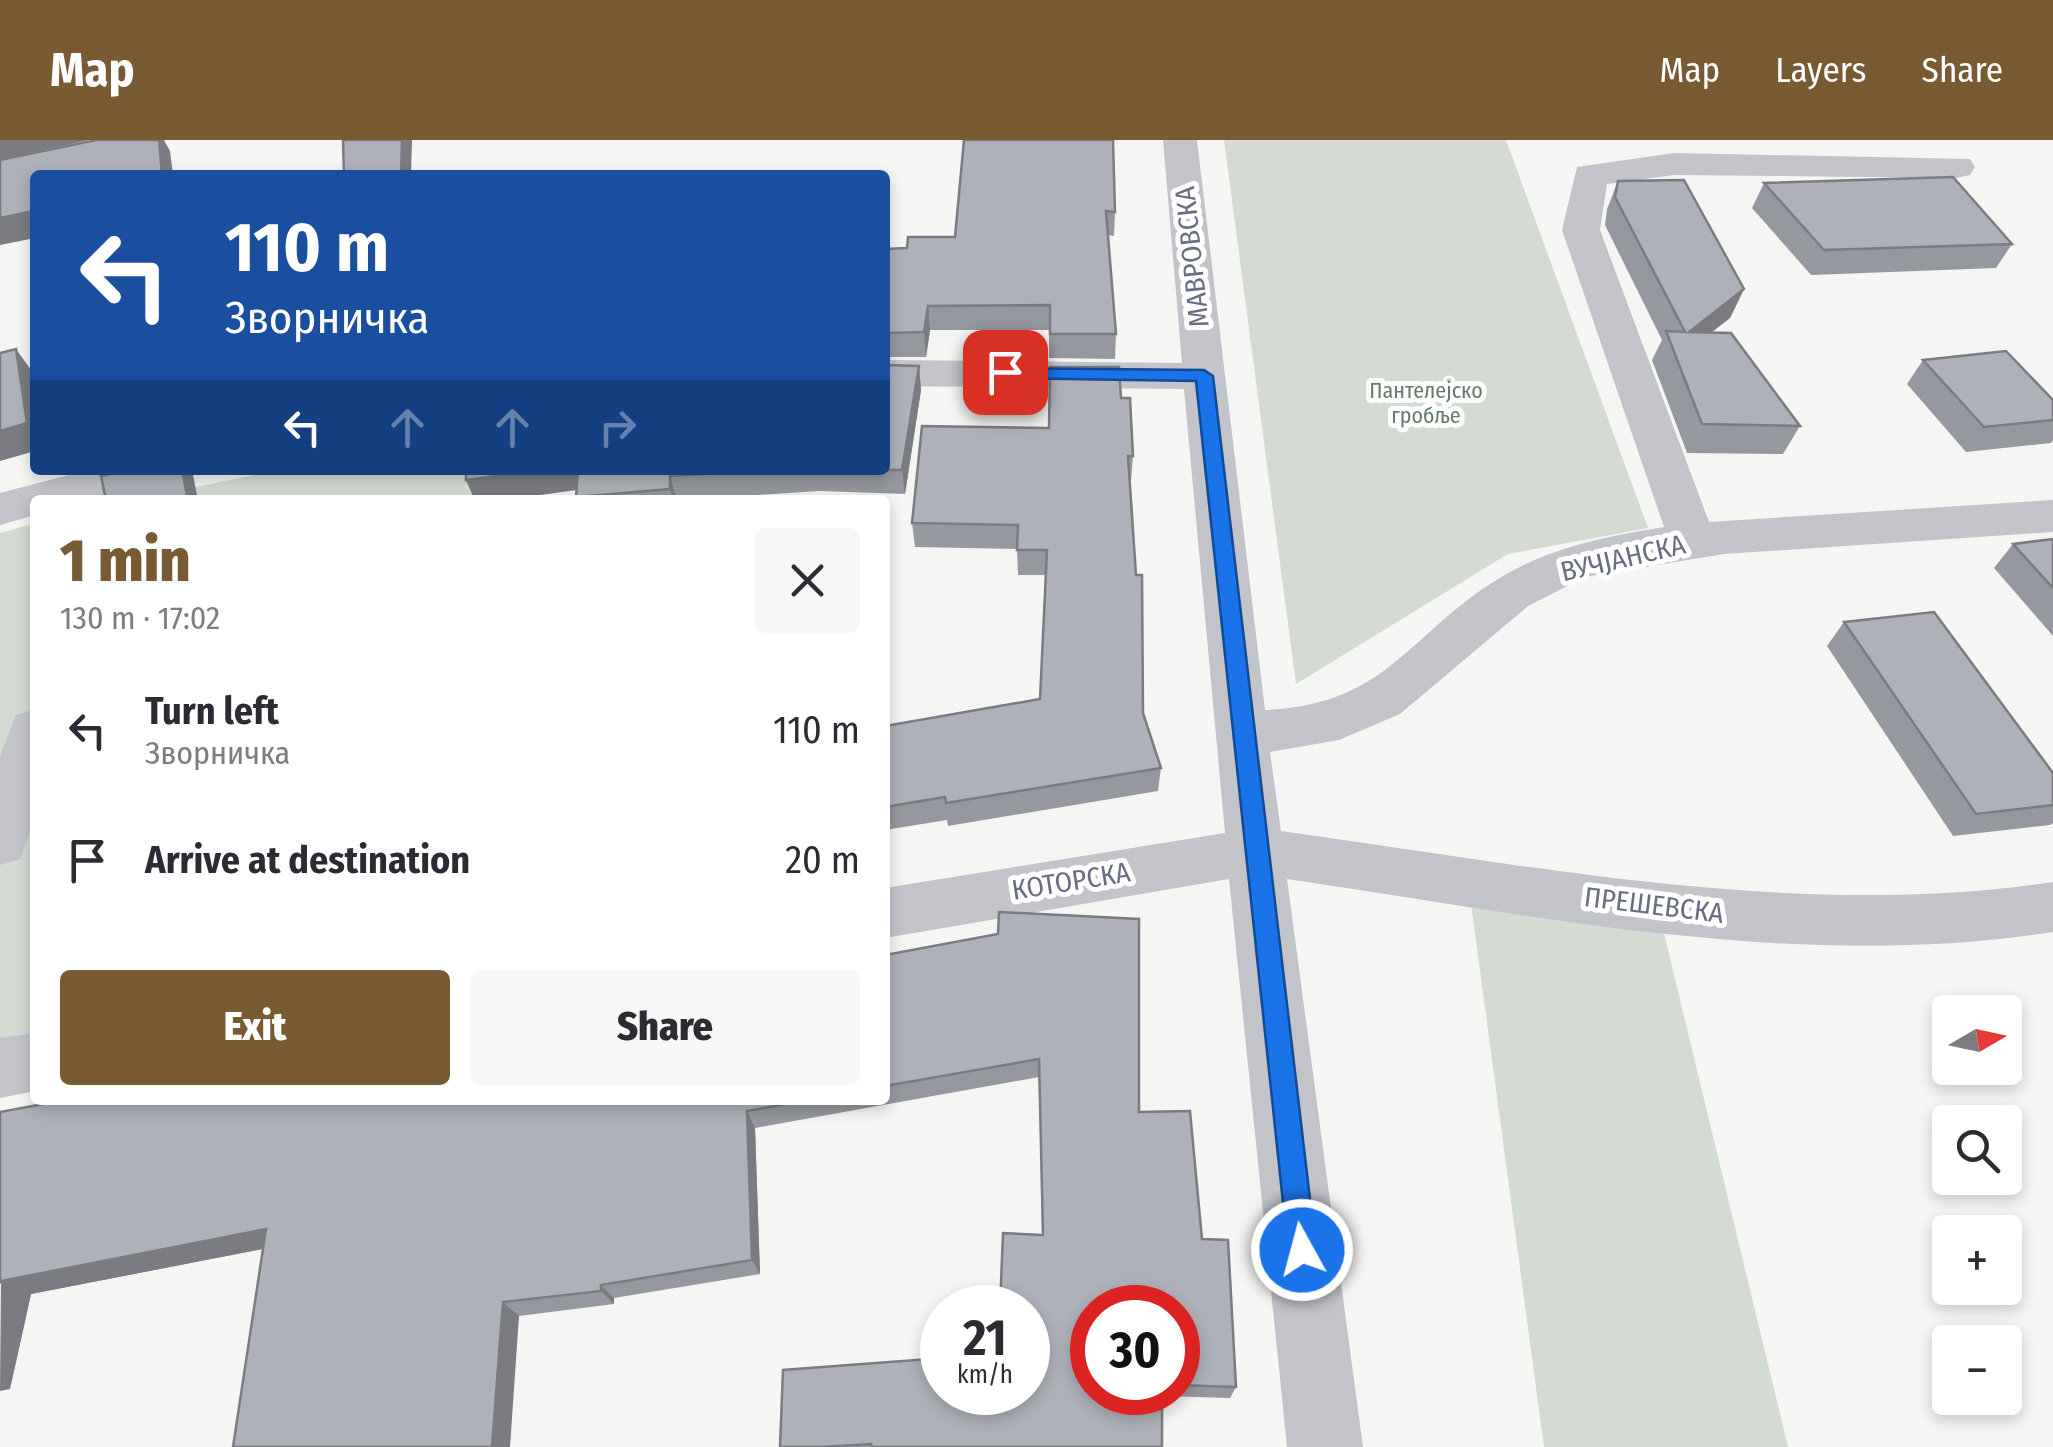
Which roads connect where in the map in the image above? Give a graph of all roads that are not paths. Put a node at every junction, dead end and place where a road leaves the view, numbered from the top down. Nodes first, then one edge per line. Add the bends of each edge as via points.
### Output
1 (1180, 140) edge
2 (1957, 167) dead end
3 (890, 373) edge
4 (1204, 376) junction
5 (122, 482) edge
6 (63, 495) edge
7 (30, 502) edge
8 (0, 509) edge
9 (2053, 516) edge
10 (1694, 542) junction
11 (1241, 732) junction
12 (30, 746) edge
13 (0, 842) edge
14 (1257, 850) junction
15 (2053, 907) edge
16 (890, 912) edge
17 (30, 1063) edge
18 (0, 1068) edge
19 (1325, 1447) edge

1 - 4 street, МАВРОВСКА
2 - 10 street via 1674,164 1590,175 1580,230
3 - 4 street
4 - 11 street, МАВРОВСКА
5 - 6 street
7 - 8 street
9 - 10 street, ВУЧЈАНСКА
10 - 11 street, ВУЧЈАНСКА via 1568,564 1522,587 1389,695 1352,715 1303,729
11 - 14 street, МАВРОВСКА
12 - 13 street
14 - 15 street, ПРЕШЕВСКА via 1615,902 1816,923 1975,918
14 - 16 street, КОТОРСКА
14 - 19 street, МАВРОВСКА
17 - 18 street

